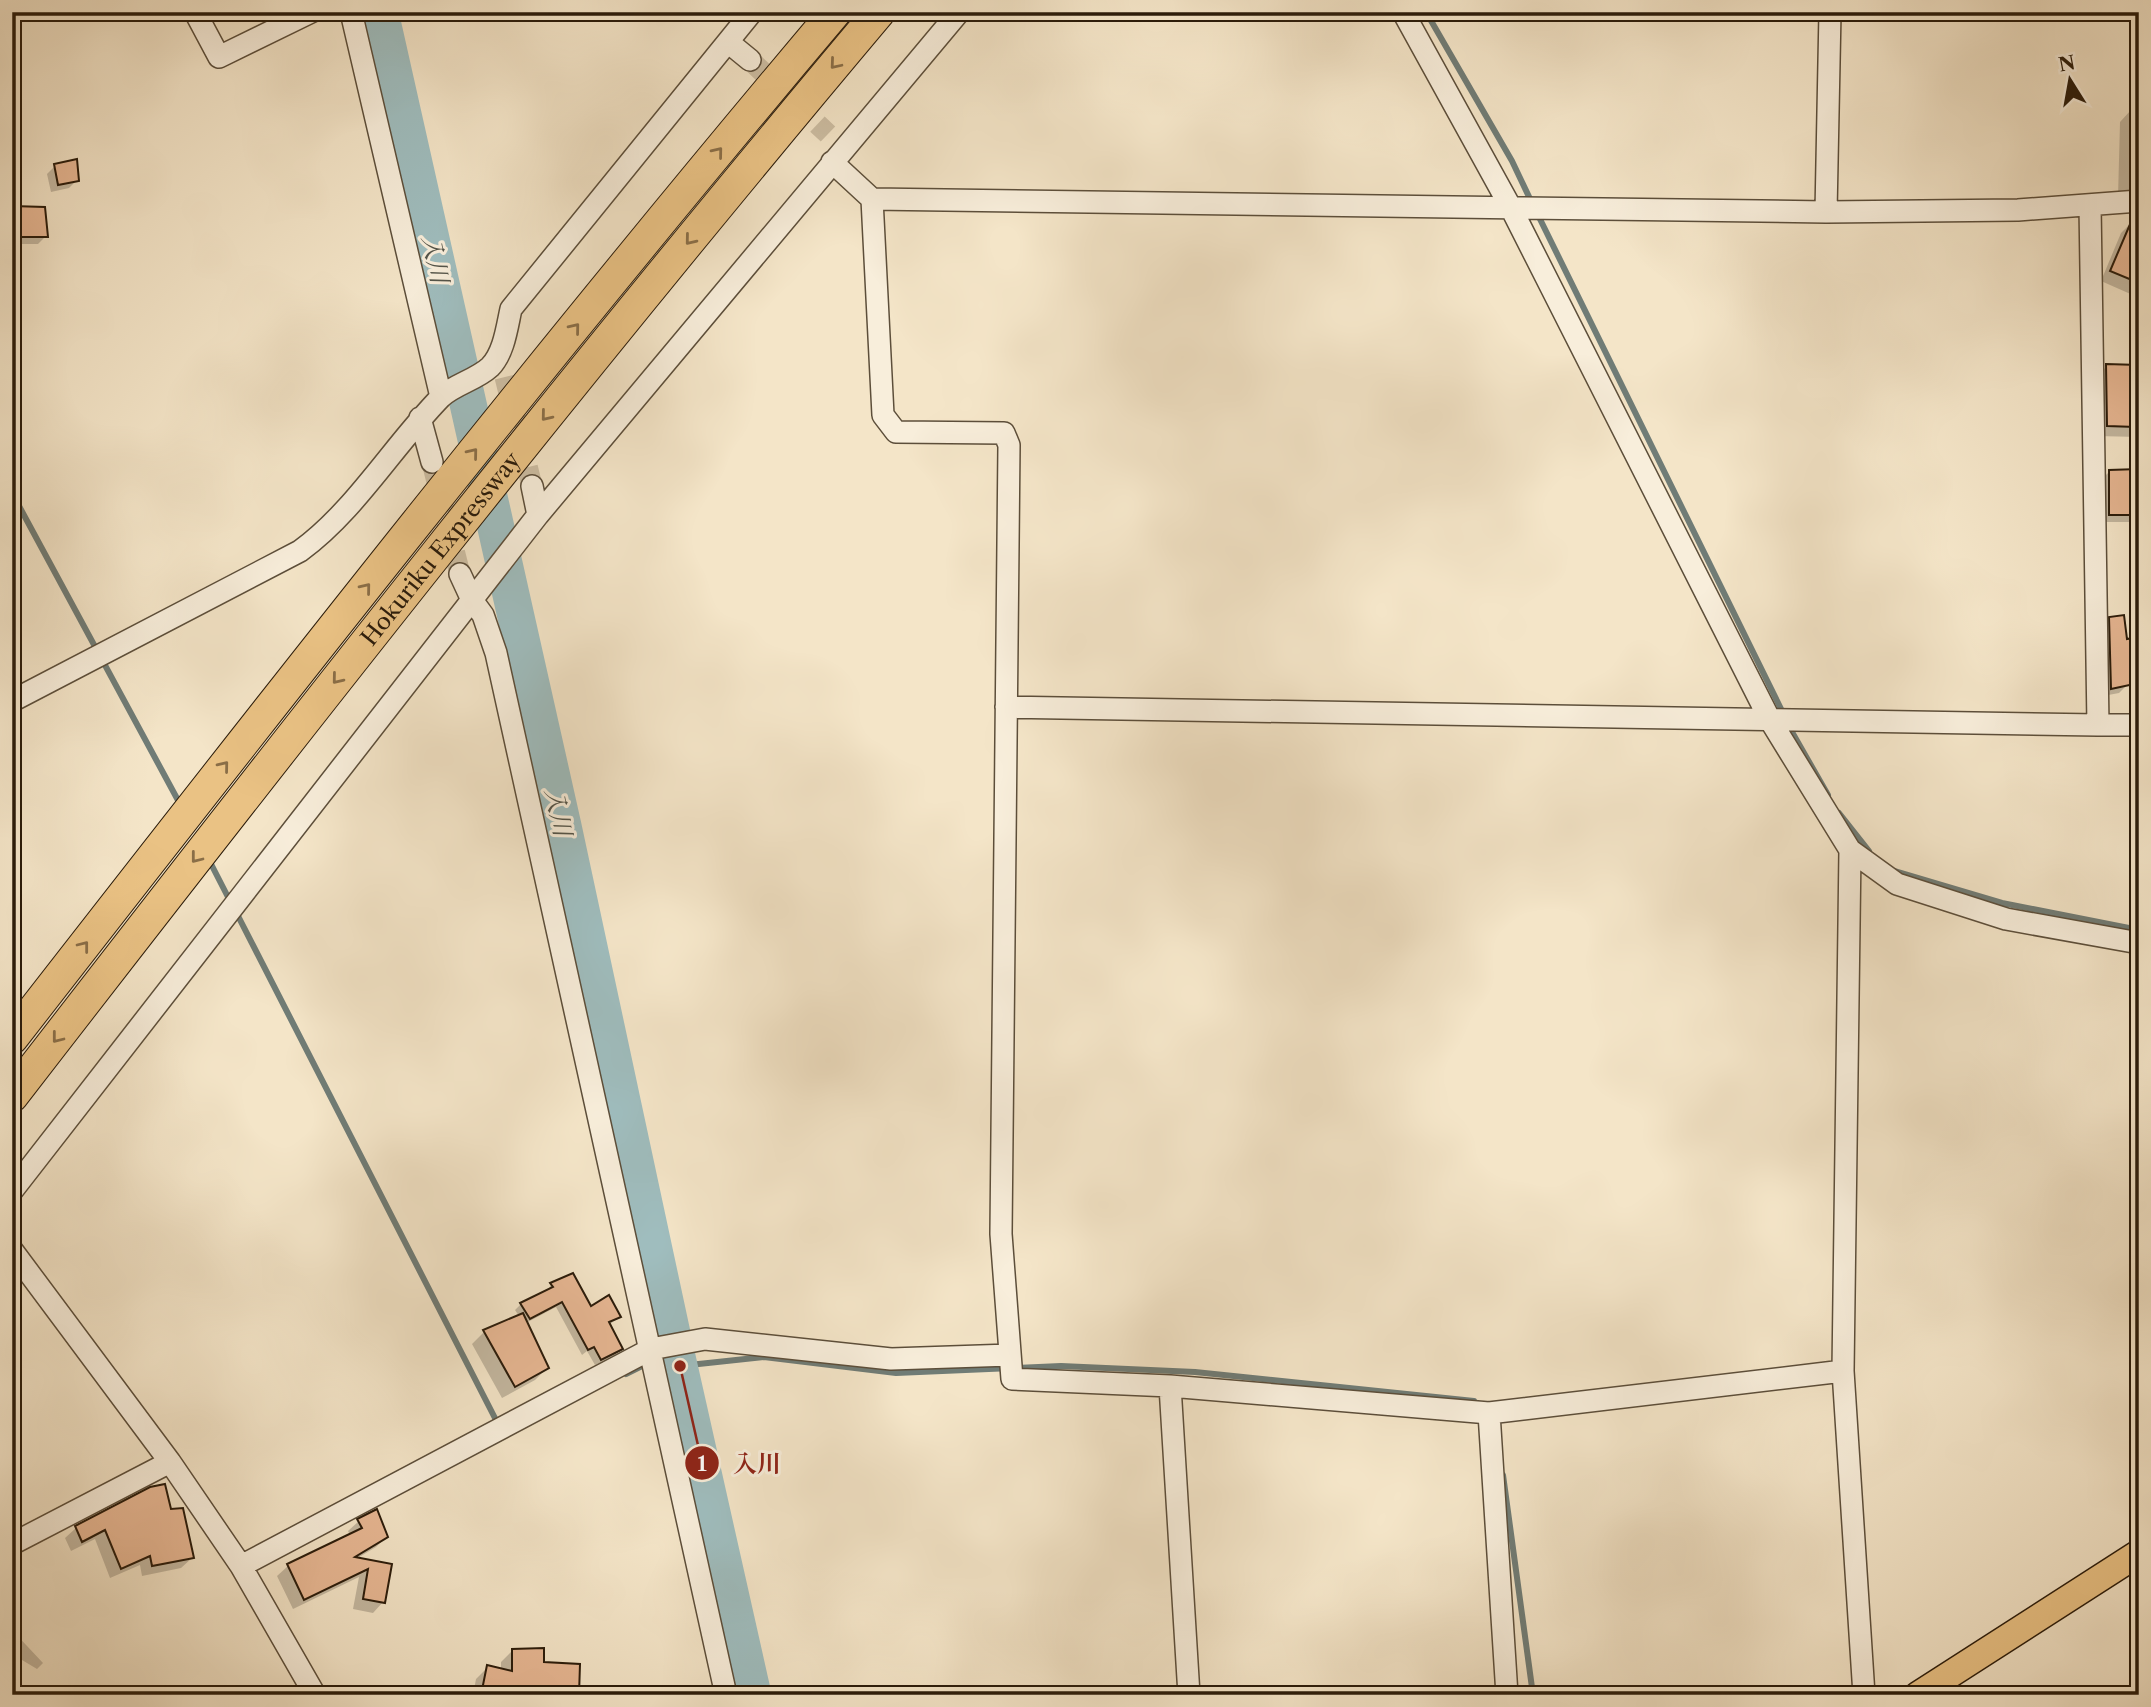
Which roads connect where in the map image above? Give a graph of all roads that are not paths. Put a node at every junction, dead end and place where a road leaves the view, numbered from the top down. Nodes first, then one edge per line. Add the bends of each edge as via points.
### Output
1 (195, 12) edge
2 (311, 12) edge
3 (351, 12) edge
4 (752, 12) edge
5 (835, 12) edge
6 (879, 12) edge
7 (959, 12) edge
8 (1403, 12) edge
9 (1830, 12) edge
10 (728, 42) junction
11 (750, 60) tunnel mouth
12 (834, 148) junction
13 (872, 199) junction
14 (2139, 201) edge
15 (2090, 205) junction
16 (1511, 208) junction
17 (1826, 212) junction
18 (497, 356) junction
19 (505, 377) tunnel mouth
20 (441, 397) junction
21 (420, 418) junction
22 (439, 475) junction
23 (532, 486) tunnel mouth
24 (538, 515) junction
25 (460, 574) tunnel mouth
26 (472, 600) junction
27 (12, 701) edge
28 (1006, 707) junction
29 (1770, 720) junction
30 (2098, 725) junction
31 (2139, 725) edge
32 (1850, 850) junction
33 (2139, 943) edge
34 (12, 1038) edge
35 (12, 1096) edge
36 (12, 1191) edge
37 (12, 1250) edge
38 (651, 1349) junction
39 (1010, 1355) junction
40 (1843, 1371) junction
41 (1170, 1386) junction
42 (1489, 1413) junction
43 (170, 1462) junction
44 (12, 1544) edge
45 (2139, 1553) edge
46 (241, 1566) junction
47 (315, 1695) edge
48 (726, 1695) edge
49 (1189, 1695) edge
50 (1507, 1695) edge
51 (1864, 1695) edge
52 (1918, 1695) edge

1 - 2 street via 219,57
3 - 20 street
4 - 10 street
22 -> 5 highway, Hokuriku Expressway via 501,419
6 -> 35 highway, Hokuriku Expressway via 515,455
7 - 12 street
8 - 16 street
9 - 17 street
10 - 11 street
10 - 18 street via 511,309
12 - 13 street
12 - 24 street
13 - 16 street
13 - 28 street via 883,415 896,432 1004,433 1009,445
14 - 15 street
15 - 17 street
15 - 30 street
16 - 17 street
16 - 29 street
18 - 19 street
18 - 20 street via 489,368
20 - 21 street
21 - 22 street
21 - 27 street via 325,532 300,551
34 -> 22 highway, Hokuriku Expressway via 199,798
23 - 24 street
24 - 26 street
25 - 26 street
26 - 36 street
26 - 38 street via 484,615 496,653
28 - 29 street
28 - 39 street via 1001,1234
29 - 30 street
29 - 32 street
30 - 31 street
32 - 33 street via 1897,884 2006,919
32 - 40 street
37 - 43 street
38 - 39 street via 705,1339 891,1359
38 - 46 street
38 - 48 street
39 - 41 street via 1012,1379
40 - 42 street
40 - 51 street
41 - 42 street
41 - 49 street
42 - 50 street
43 - 44 street
43 - 46 street
45 - 52 main road
46 - 47 street

